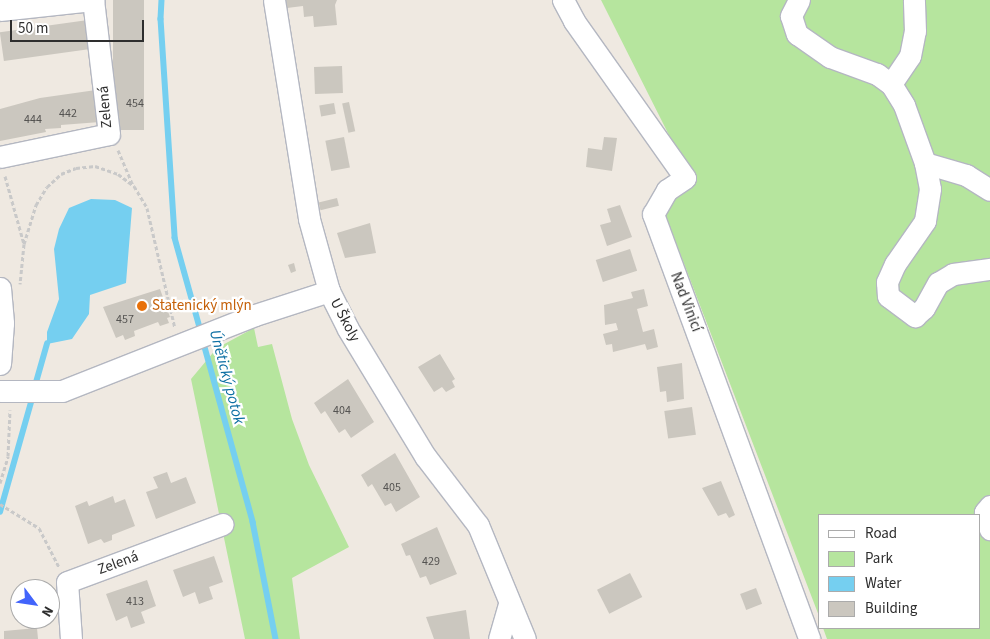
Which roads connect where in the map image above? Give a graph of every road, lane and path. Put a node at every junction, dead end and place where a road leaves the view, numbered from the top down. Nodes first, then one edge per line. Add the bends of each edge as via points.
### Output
1 (93, 0) edge
2 (274, 0) edge
3 (564, 0) edge
4 (800, 0) edge
5 (914, 0) edge
6 (0, 10) edge
7 (891, 84) junction
8 (109, 134) junction
9 (0, 157) edge
10 (925, 163) junction
11 (134, 186) junction
12 (990, 190) edge
13 (24, 244) dead end
14 (990, 269) edge
15 (0, 288) edge
16 (330, 291) junction
17 (186, 343) junction
18 (0, 364) edge
19 (12, 390) edge
20 (0, 483) edge
21 (0, 504) edge
22 (990, 506) edge
23 (223, 524) dead end
24 (990, 529) edge
25 (67, 582) junction
26 (509, 604) junction
27 (71, 639) edge
28 (499, 639) edge
29 (525, 639) edge
30 (810, 639) edge

1 - 6 street, Zelená
1 - 8 street, Zelená
2 - 16 street, U Školy via 309,219
3 - 30 street, Nad Vinicí via 574,21 686,178 667,190 653,214
4 - 7 street via 791,16 797,34 830,57 877,74
5 - 7 street via 915,32 910,56
7 - 10 street via 904,105
8 - 9 street, Zelená
8 - 11 path
10 - 12 street via 966,175
10 - 14 street via 930,189 925,221 895,264 887,282 888,296 915,316 924,308 938,284 953,274
11 - 13 path via 118,174 95,166 61,174 47,187 36,205
11 - 17 path via 147,208
15 - 18 street via 3,323
16 - 17 street
16 - 26 street, U Školy via 348,329 425,456 478,524
17 - 19 street via 62,391
19 - 20 path via 8,456
21 - 25 path via 39,528
22 - 24 street via 985,512
23 - 25 street, Zelená
25 - 27 street
26 - 28 street
26 - 29 street, U Školy

